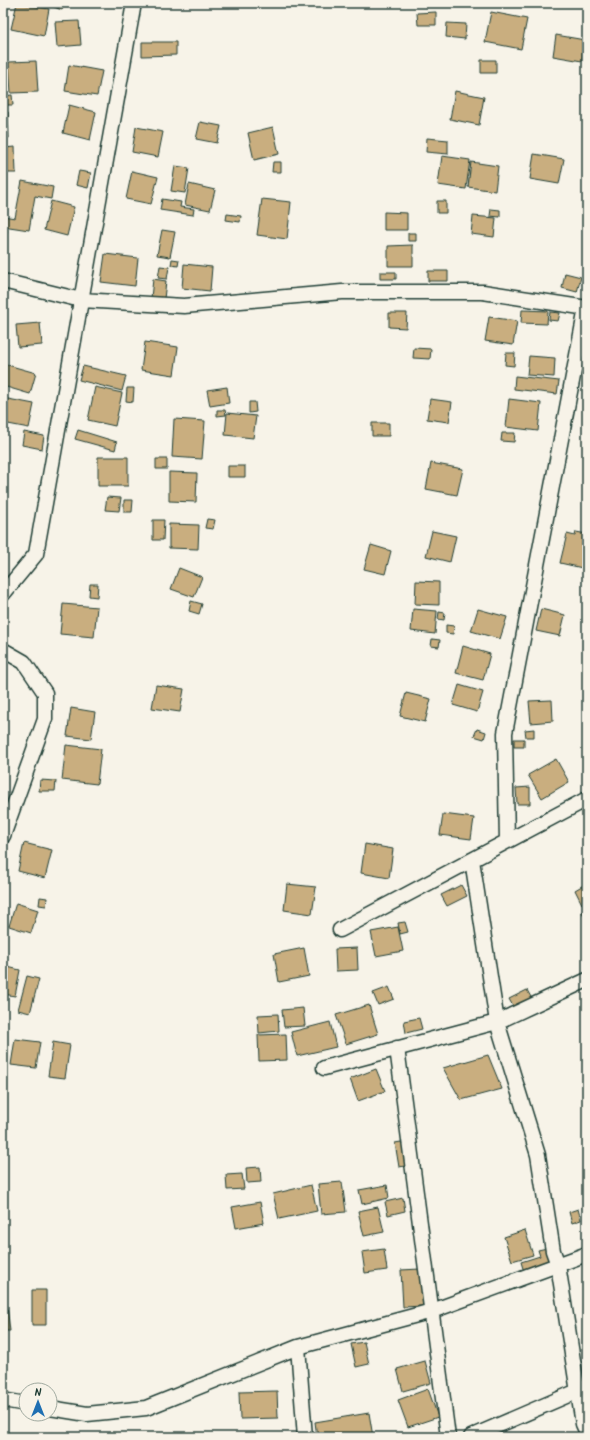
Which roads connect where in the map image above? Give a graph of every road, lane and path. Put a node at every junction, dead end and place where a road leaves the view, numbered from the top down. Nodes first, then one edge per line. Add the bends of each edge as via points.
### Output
1 (134, 3) edge
2 (3, 281) edge
3 (81, 300) junction
4 (587, 308) edge
5 (3, 594) edge
6 (3, 650) edge
7 (587, 798) edge
8 (3, 836) edge
9 (507, 841) junction
10 (472, 860) junction
11 (340, 930) dead end
12 (587, 980) edge
13 (497, 1022) junction
14 (397, 1048) junction
15 (324, 1068) dead end
16 (587, 1254) edge
17 (558, 1265) junction
18 (432, 1311) junction
19 (298, 1347) junction
20 (583, 1389) edge
21 (3, 1400) edge
22 (18, 1403) edge
23 (58, 1409) edge
24 (587, 1433) edge
25 (305, 1437) edge
26 (448, 1437) edge
27 (472, 1437) edge

1 - 3 street
2 - 3 street
3 - 4 street via 184,306 342,292 483,292
3 - 5 street via 36,554
4 - 9 street via 505,733
6 - 8 street via 24,662 45,693 45,719
7 - 9 street
9 - 10 street
10 - 11 street
10 - 13 street
12 - 13 street
13 - 14 street
13 - 17 street via 538,1155 553,1250
14 - 15 street
14 - 18 street
16 - 17 street
17 - 18 street
17 - 20 street
18 - 19 street
18 - 26 street
19 - 23 street via 146,1408 87,1414
19 - 25 street
20 - 24 street via 583,1424
20 - 27 street
21 - 22 street

